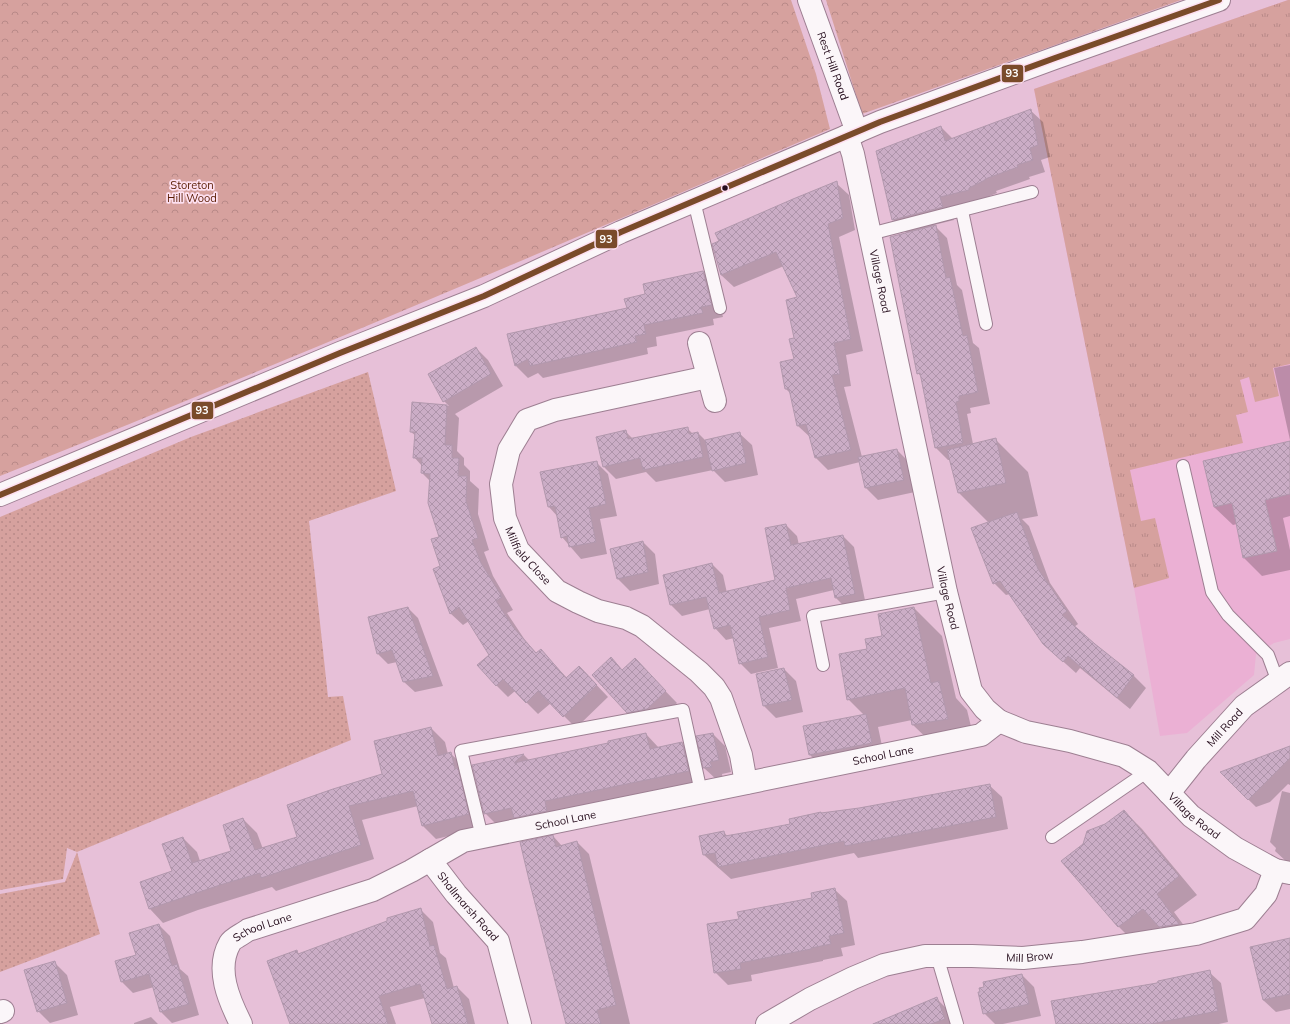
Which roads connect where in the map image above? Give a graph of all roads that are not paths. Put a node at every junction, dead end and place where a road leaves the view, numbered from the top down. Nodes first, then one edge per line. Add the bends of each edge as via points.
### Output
1 (809, 0) edge
2 (1219, 0) edge
3 (852, 134) junction
4 (1032, 192) dead end
5 (694, 201) junction
6 (962, 211) junction
7 (870, 234) junction
8 (720, 308) dead end
9 (986, 324) dead end
10 (699, 343) dead end
11 (708, 377) junction
12 (715, 401) dead end
13 (1183, 466) dead end
14 (0, 495) edge
15 (946, 592) junction
16 (823, 665) dead end
17 (1284, 677) edge
18 (998, 721) junction
19 (1148, 771) junction
20 (746, 783) junction
21 (701, 792) junction
22 (1169, 793) junction
23 (482, 837) junction
24 (1052, 837) dead end
25 (430, 860) junction
26 (1282, 872) edge
27 (937, 956) junction
28 (241, 1024) edge
29 (520, 1024) edge
30 (767, 1024) edge
31 (957, 1024) edge

1 - 3 street, Rest Hill Road
2 - 3 street
3 - 5 street
3 - 7 street, Village Road via 855,164
4 - 6 lane
5 - 8 lane
5 - 14 street via 484,296 340,353
6 - 7 lane
6 - 9 lane
7 - 15 street, Village Road
10 - 11 street
11 - 12 street
11 - 20 street, Millfield Close via 556,410 527,420 509,450 501,484 504,518 518,550 557,591 598,611 626,618 642,626 714,687 721,698 741,755
13 - 17 lane via 1212,592 1228,615 1268,655
15 - 16 lane via 813,616
15 - 18 street, Village Road via 971,691
17 - 22 street, Mill Road via 1244,706
18 - 19 street, Village Road via 1026,732 1124,756
18 - 20 street, School Lane via 981,735
19 - 22 street, Village Road
19 - 24 lane
20 - 21 street, School Lane
21 - 23 street, School Lane
21 - 23 lane via 683,710 461,751
22 - 26 street, Village Road via 1191,816 1235,848
23 - 25 street, School Lane via 463,841
25 - 28 street, School Lane via 373,890 248,930 231,942 223,961 226,987 230,1003
25 - 29 street, Shallmarsh Road via 498,941
26 - 27 street, Mill Brow via 1245,918 1196,934 1082,952 1023,958
27 - 30 street, Mill Brow via 925,956 884,965 810,999
27 - 31 lane

